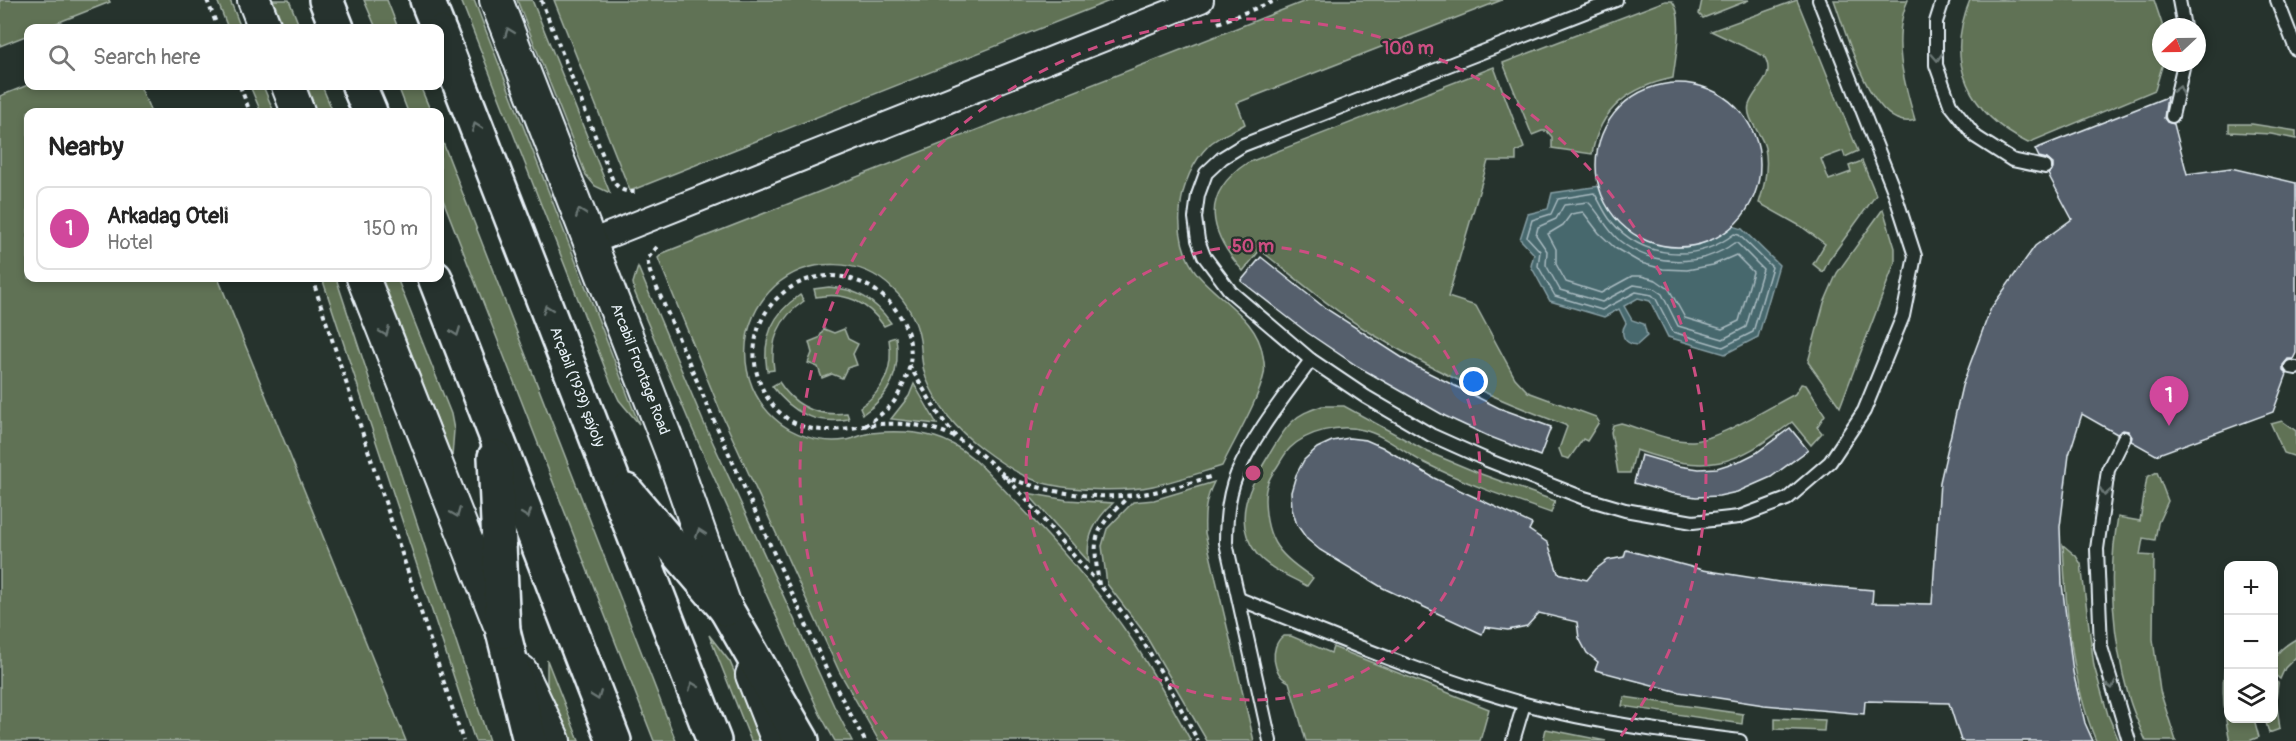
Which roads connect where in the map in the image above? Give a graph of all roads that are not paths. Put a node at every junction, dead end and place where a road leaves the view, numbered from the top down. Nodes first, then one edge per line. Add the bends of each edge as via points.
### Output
1 (254, 0) edge
2 (326, 0) edge
3 (427, 0) edge
4 (496, 0) edge
5 (1201, 0) edge
6 (1616, 0) edge
7 (1819, 0) edge
8 (1943, 0) edge
9 (2179, 0) edge
10 (2277, 0) edge
11 (2182, 18) edge
12 (263, 24) edge
13 (335, 24) edge
14 (436, 24) edge
15 (444, 43) edge
16 (2296, 49) edge
17 (2182, 72) edge
18 (290, 90) edge
19 (361, 90) edge
20 (296, 108) edge
21 (368, 108) edge
22 (2172, 116) dead end
23 (2044, 167) dead end
24 (591, 242) junction
25 (365, 282) edge
26 (437, 282) edge
27 (1311, 360) junction
28 (494, 428) junction
29 (2124, 438) dead end
30 (610, 472) junction
31 (1239, 599) junction
32 (726, 609) junction
33 (503, 631) junction
34 (1524, 704) junction
35 (530, 741) edge
36 (554, 741) edge
37 (615, 741) edge
38 (714, 741) edge
39 (778, 741) edge
40 (802, 741) edge
41 (1270, 741) edge
42 (1513, 741) edge
43 (1740, 741) edge
44 (2129, 741) edge

1 - 12 street
2 - 13 main road
3 - 14 main road
24 -> 4 street, Arcabil Frontage Road
5 - 24 street
6 - 27 lane via 1243,145 1206,173 1195,218 1204,256 1231,292
7 - 27 lane via 1894,191 1915,256 1903,316 1864,411 1830,462 1787,500 1739,517 1694,522 1584,498 1431,435
8 -> 23 lane via 1936,22 1936,64 1950,104 1976,137 2012,160
9 - 11 lane
10 - 16 lane
30 -> 15 main road, Arçabil (1939) şaýoly
22 -> 17 lane
18 - 20 street
19 - 21 main road
32 -> 24 street, Arcabil Frontage Road
25 -> 33 street
26 -> 28 main road
27 - 31 lane via 1263,426 1236,475 1226,513 1226,543
28 - 33 main road
28 -> 37 main road
29 -> 44 lane via 2108,470 2097,549 2101,647
30 - 32 main road
38 -> 30 main road, Arçabil (1939) şaýoly
31 - 34 lane via 1352,644
31 - 41 lane
32 - 39 street, Arcabil Frontage Road
32 - 40 main road
33 - 35 main road
33 - 36 street
34 - 42 lane
34 - 43 lane via 1653,731

